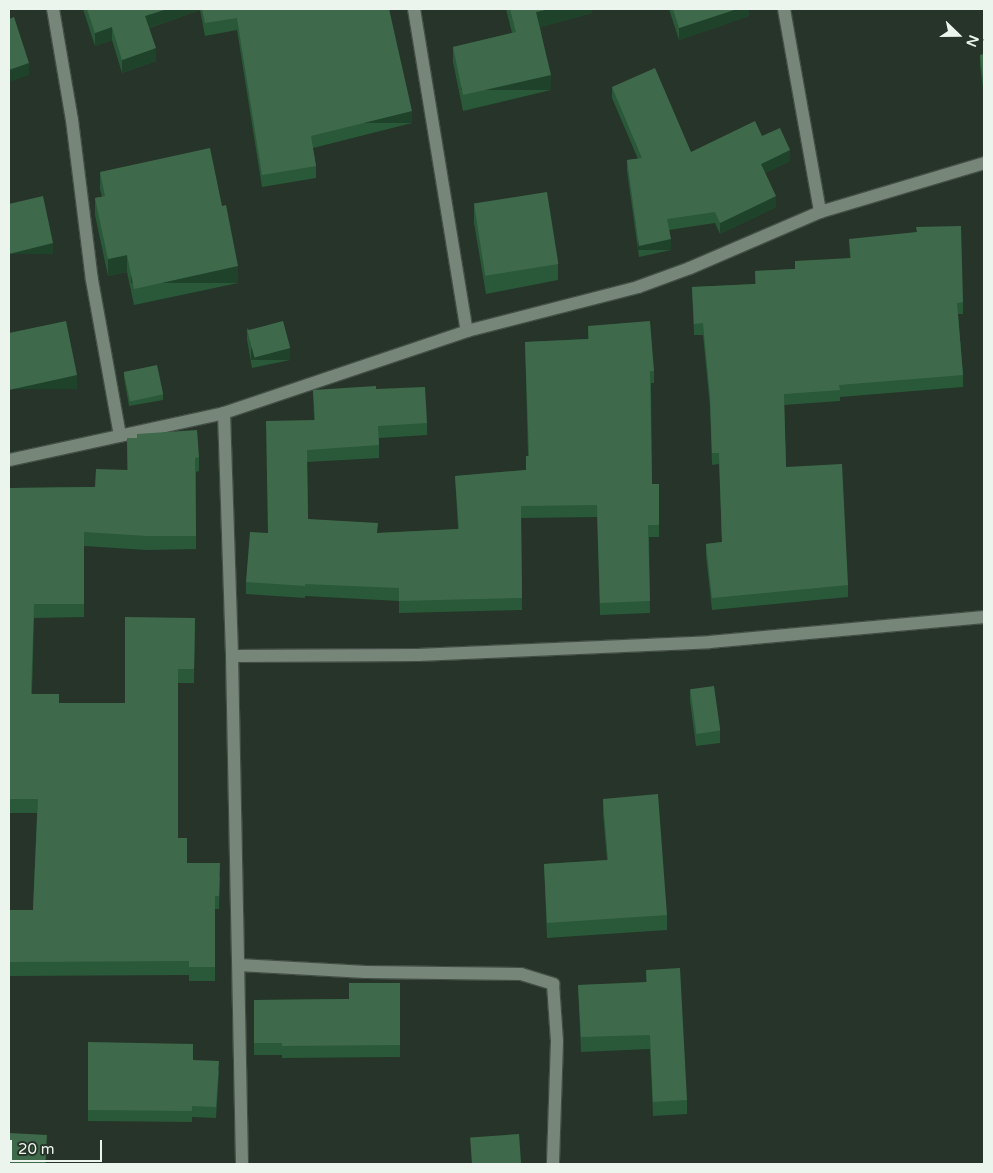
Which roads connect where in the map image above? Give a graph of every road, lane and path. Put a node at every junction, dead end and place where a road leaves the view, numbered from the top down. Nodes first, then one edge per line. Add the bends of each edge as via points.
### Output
1 (53, 9) edge
2 (414, 9) edge
3 (784, 9) edge
4 (984, 163) edge
5 (820, 212) junction
6 (467, 331) junction
7 (224, 413) junction
8 (120, 436) junction
9 (9, 460) edge
10 (984, 617) edge
11 (232, 656) junction
12 (239, 965) junction
13 (242, 1164) edge
14 (552, 1164) edge

1 - 8 street via 72,120 92,280
2 - 6 street
3 - 5 street
4 - 5 street
5 - 6 street via 638,287
6 - 7 street
7 - 8 street
7 - 11 street
8 - 9 street
10 - 11 street via 710,642 418,655
11 - 12 street
12 - 13 street
12 - 14 street via 366,972 521,974 554,984 557,1041

